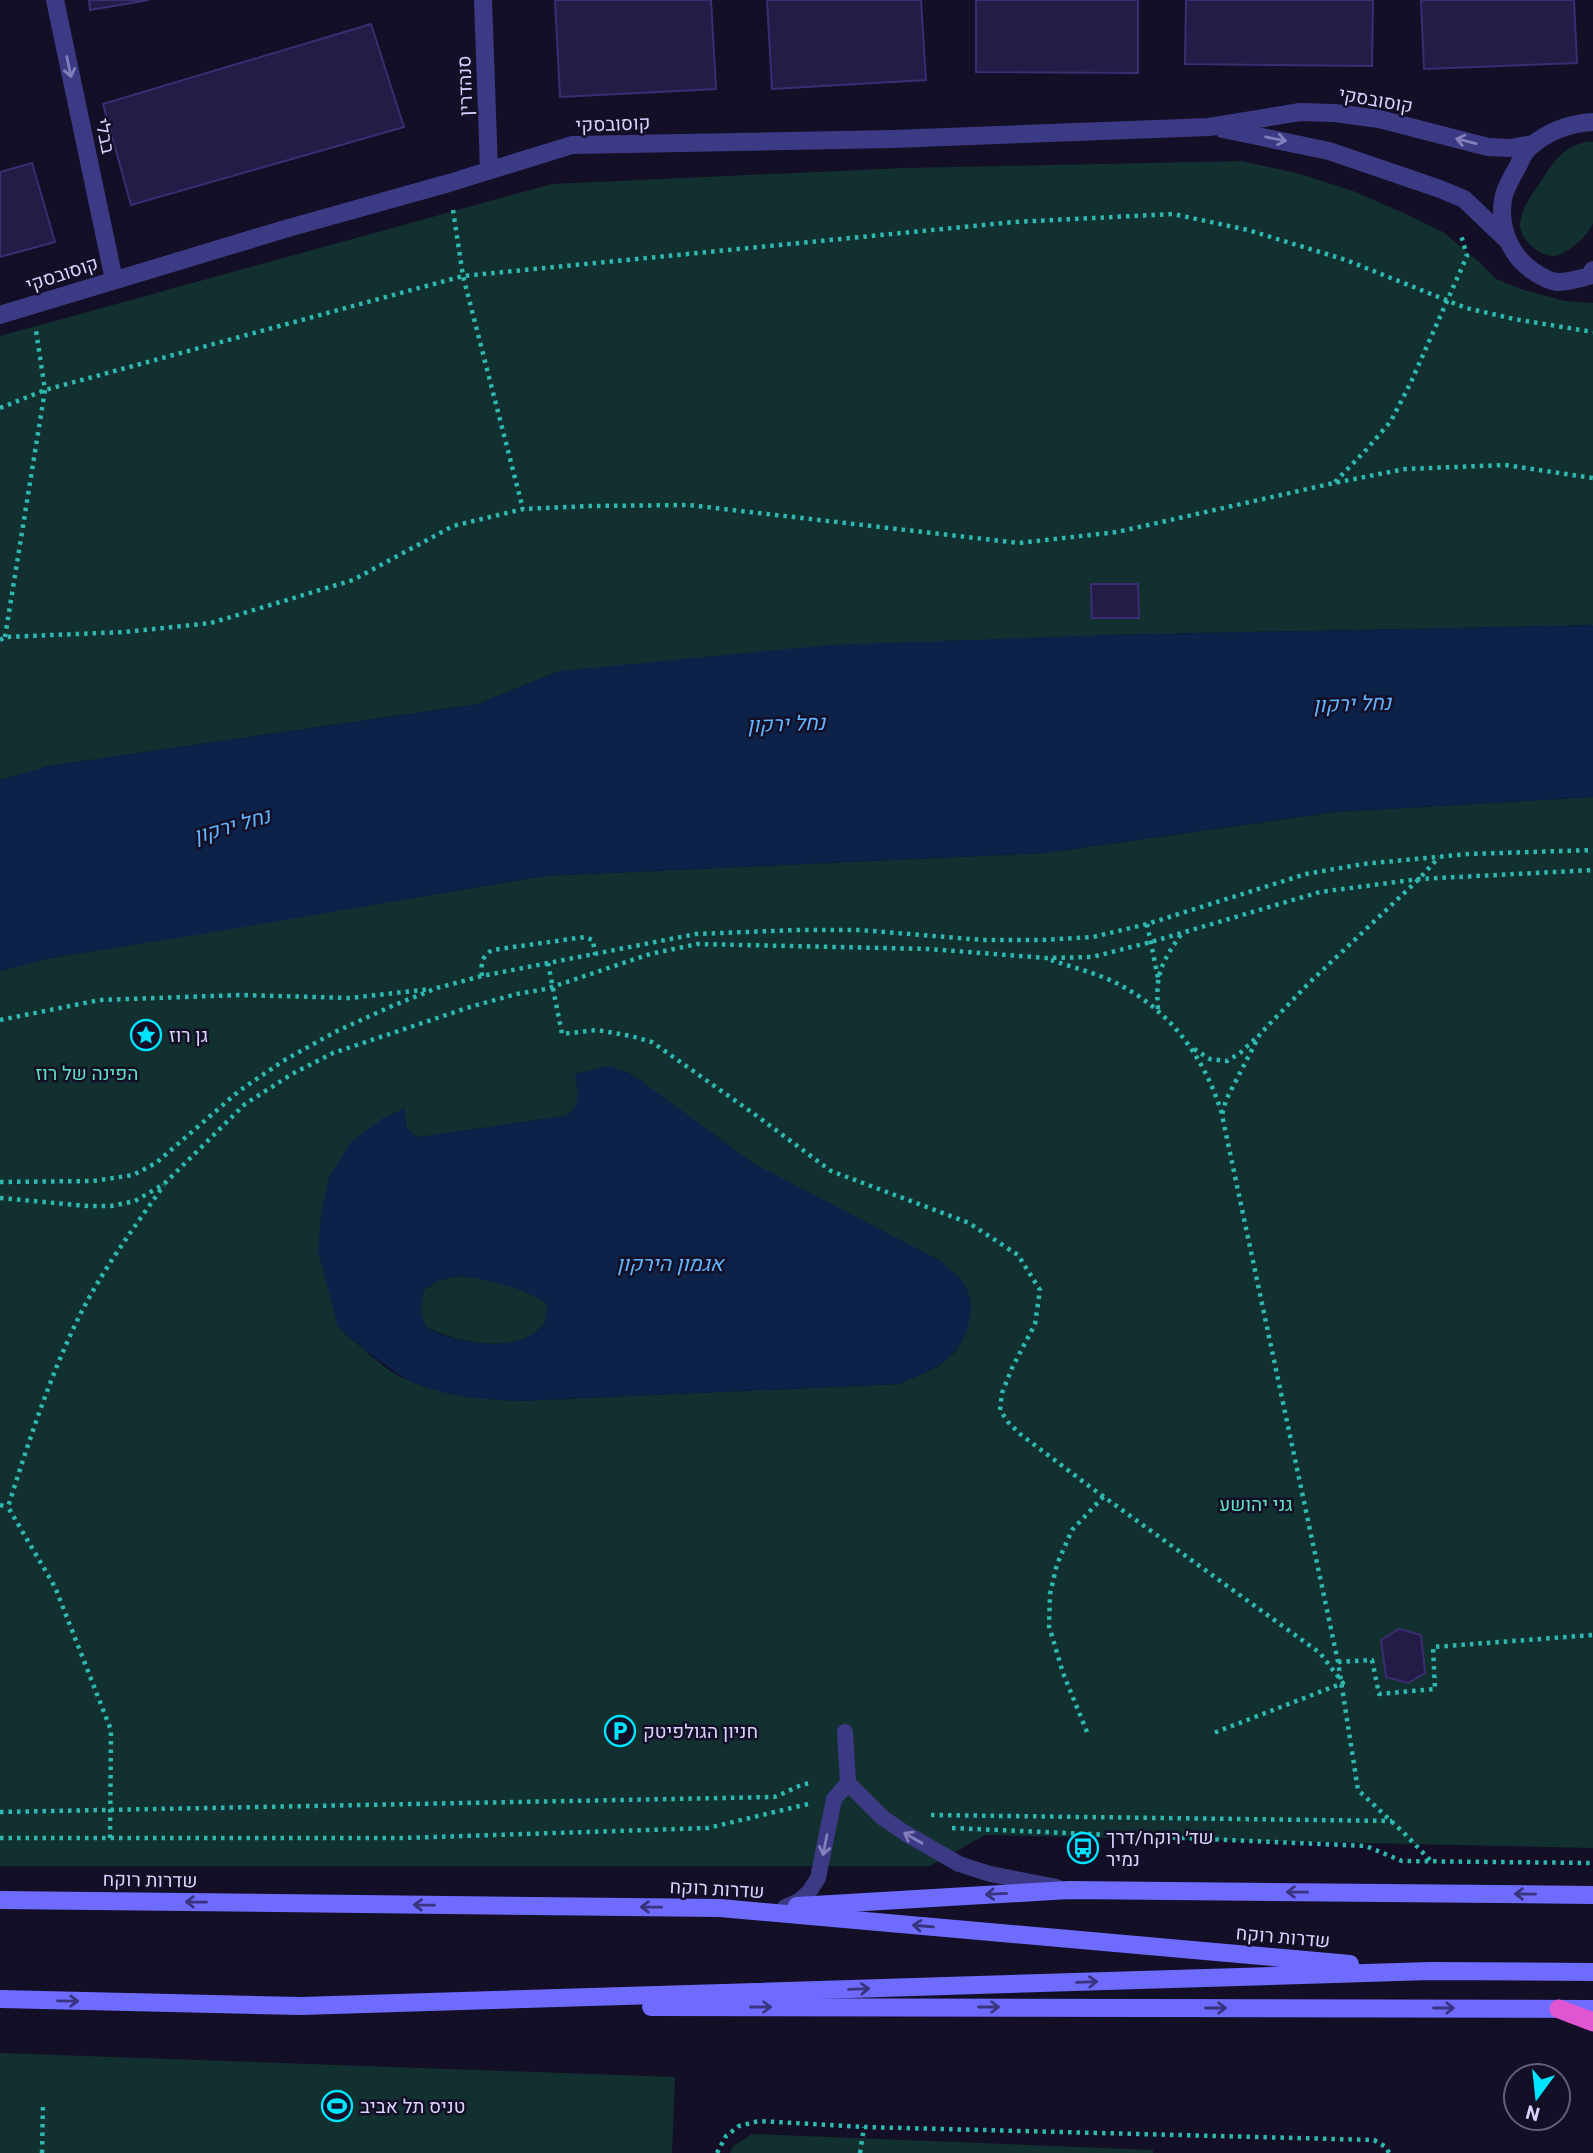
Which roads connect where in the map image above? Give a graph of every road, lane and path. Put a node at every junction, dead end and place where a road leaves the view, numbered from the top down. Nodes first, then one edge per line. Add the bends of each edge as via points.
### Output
1 (55, 0) edge
2 (483, 0) edge
3 (1593, 122) edge
4 (1209, 127) junction
5 (1533, 144) junction
6 (489, 170) junction
7 (449, 183) junction
8 (1458, 225) dead end
9 (1507, 240) junction
10 (1592, 274) edge
11 (463, 276) junction
12 (114, 280) junction
13 (1446, 302) junction
14 (33, 306) junction
15 (0, 315) edge
16 (1593, 332) edge
17 (45, 390) junction
18 (0, 408) edge
19 (1593, 478) edge
20 (1334, 483) junction
21 (523, 509) junction
22 (3, 638) edge
23 (1593, 850) edge
24 (1439, 856) junction
25 (1593, 870) edge
26 (1419, 879) junction
27 (1147, 924) junction
28 (1183, 931) junction
29 (1151, 942) junction
30 (595, 955) junction
31 (1046, 958) junction
32 (548, 963) junction
33 (481, 976) junction
34 (1158, 981) junction
35 (554, 986) junction
36 (437, 988) junction
37 (1158, 1010) junction
38 (0, 1020) edge
39 (1260, 1034) junction
40 (1192, 1048) junction
41 (1222, 1115) junction
42 (0, 1182) edge
43 (164, 1184) junction
44 (0, 1198) edge
45 (1104, 1496) junction
46 (0, 1505) edge
47 (8, 1507) junction
48 (1593, 1635) edge
49 (1338, 1661) junction
50 (1343, 1683) junction
51 (1087, 1731) dead end
52 (845, 1732) dead end
53 (1211, 1734) dead end
54 (848, 1783) junction
55 (0, 1812) edge
56 (110, 1812) junction
57 (928, 1814) dead end
58 (1392, 1821) junction
59 (943, 1828) dead end
60 (0, 1838) edge
61 (110, 1838) junction
62 (1431, 1861) junction
63 (1593, 1863) edge
64 (1069, 1890) junction
65 (1593, 1895) edge
66 (0, 1900) edge
67 (785, 1907) junction
68 (720, 1908) junction
69 (1430, 1971) junction
70 (1593, 1972) edge
71 (0, 1999) edge
72 (301, 2006) junction
73 (1559, 2009) junction
74 (1593, 2009) edge
75 (1593, 2022) edge
76 (43, 2102) dead end
77 (864, 2127) junction
78 (42, 2153) edge
79 (717, 2153) edge
80 (860, 2153) edge
81 (1389, 2153) edge

1 -> 12 street, בבלי
2 - 6 street, סנהדרין
3 - 5 street via 1575,123
5 -> 4 street, קוסובסקי via 1488,147 1379,119 1335,113 1300,112
4 - 6 street, קוסובסקי via 572,145
4 -> 9 street, קוסובסקי via 1329,151 1440,188 1464,199
5 - 9 street via 1504,196
6 - 7 street, קוסובסקי
7 - 11 path
7 - 12 street, קוסובסקי
8 - 13 path via 1467,256
9 - 10 street, קוסובסקי via 1526,267 1539,276 1555,282
11 - 13 path via 1014,222 1173,214 1248,230 1346,260
11 - 17 path
11 - 21 path
12 - 14 street, קוסובסקי
13 - 16 path
13 - 20 path via 1391,421
14 - 15 street, קוסובסקי
14 - 17 path
17 - 18 path
17 - 22 path
19 - 20 path via 1505,465 1405,470
20 - 21 path via 1118,533 1019,543 689,505
21 - 22 path via 453,526 353,580 211,624
23 - 24 path
24 - 26 path
24 - 27 path via 1306,874
25 - 26 path
26 - 28 path via 1320,892
26 - 39 path
27 - 29 path
27 - 30 path via 1093,937 1041,940 860,930 696,934
28 - 29 path
28 - 34 path via 1163,961
29 - 31 path via 1092,957
29 - 34 path
30 - 32 path
30 - 33 path via 593,940 586,937 492,950 481,964
31 - 35 path via 929,949 697,944 650,954
31 - 37 path via 1110,980
32 - 33 path
32 - 35 path
33 - 36 path
34 - 37 path
35 - 43 path via 473,1006 333,1053 245,1104
35 - 45 path via 562,1034 597,1030 652,1042 831,1171 969,1223 1018,1255 1040,1290 1035,1324 1012,1368 1000,1410 1020,1434
36 - 38 path via 350,998 240,995 100,1000
36 - 42 path via 335,1032 283,1061 239,1091 156,1163 134,1175 93,1181
37 - 40 path
39 - 40 path via 1227,1061 1210,1059
39 - 41 path
40 - 41 path
41 - 49 path
43 - 44 path via 135,1201 111,1206
43 - 47 path via 77,1320 41,1402
45 - 50 path via 1320,1653
45 - 51 path via 1072,1530 1050,1594 1049,1626
46 - 47 path
47 - 56 path via 55,1587 111,1730
48 - 49 path via 1433,1647 1435,1689 1379,1694 1372,1660
49 - 50 path
50 - 53 path
50 - 58 path via 1358,1790
52 - 54 lane
54 - 56 path via 805,1783 774,1797
54 - 61 path via 807,1805 708,1828 402,1839
64 -> 54 lane via 959,1864 883,1818
54 -> 67 lane via 834,1799 818,1878 799,1901
55 - 56 path
56 - 61 path
57 - 58 path
58 - 62 path
59 - 62 path via 1366,1846 1402,1861
60 - 61 path
62 - 63 path
65 -> 64 main road
64 -> 67 main road
68 -> 66 main road, שדרות רוקח
67 - 68 main road
69 -> 68 main road, שדרות רוקח
69 - 70 main road, שדרות רוקח
72 -> 69 main road, שדרות רוקח
71 -> 72 main road, שדרות רוקח
72 -> 73 main road
73 - 74 main road
73 - 75 highway
76 - 78 path
77 - 79 path via 759,2121 732,2131
77 - 80 path
77 - 81 path via 1374,2140

